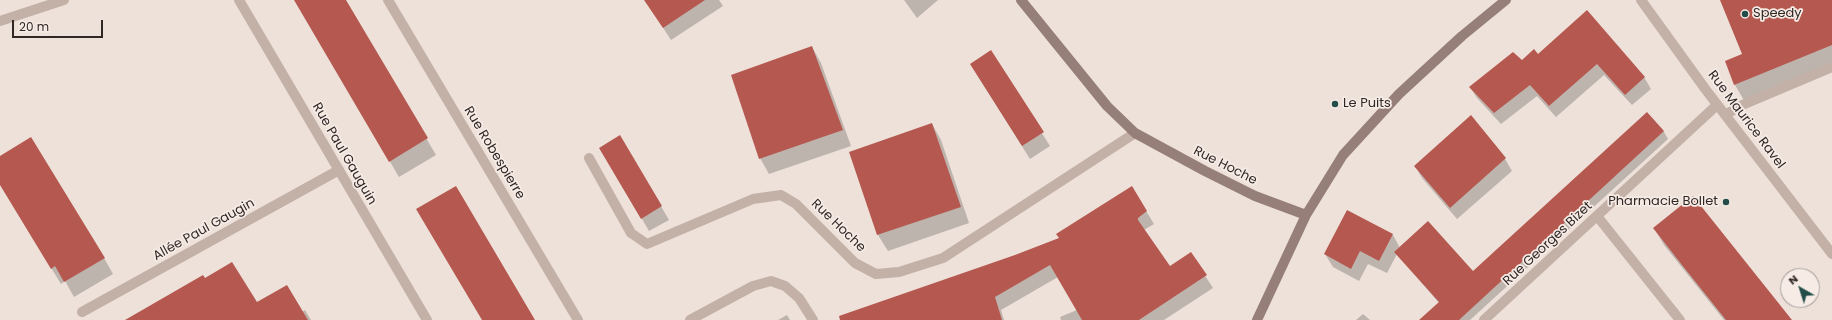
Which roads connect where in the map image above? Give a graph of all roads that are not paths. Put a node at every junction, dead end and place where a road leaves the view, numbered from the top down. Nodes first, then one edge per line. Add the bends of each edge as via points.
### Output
1 (64, 0) edge
2 (239, 0) edge
3 (388, 0) edge
4 (1021, 0) edge
5 (1506, 0) edge
6 (1641, 0) edge
7 (0, 21) edge
8 (1832, 67) edge
9 (1717, 105) junction
10 (1725, 114) junction
11 (1135, 133) junction
12 (589, 158) dead end
13 (339, 170) junction
14 (1306, 216) junction
15 (1597, 216) junction
16 (1832, 254) edge
17 (82, 312) dead end
18 (427, 320) edge
19 (578, 320) edge
20 (690, 320) edge
21 (813, 320) edge
22 (1257, 320) edge
23 (1484, 320) edge
24 (1680, 320) edge

1 - 7 street
2 - 13 street, Rue Paul Gauguin
3 - 19 street, Rue Robespierre
4 - 11 street, Rue Hoche via 1107,106
5 - 14 street via 1399,94 1343,156
6 - 9 street, Rue Maurice Ravel
8 - 10 street
9 - 10 street, Rue Maurice Ravel
9 - 15 street, Rue Georges Bizet
10 - 16 street, Rue Maurice Ravel
11 - 12 street, Rue Hoche via 943,258 900,272 876,274 855,262 796,204 781,195 753,199 647,244 631,233
11 - 14 street, Rue Hoche via 1255,196
13 - 17 street, Allée Paul Gaugin
13 - 18 street, Rue Paul Gauguin
14 - 22 street
15 - 23 street, Rue Georges Bizet
15 - 24 street
20 - 21 street via 753,286 772,281 785,286 799,298

